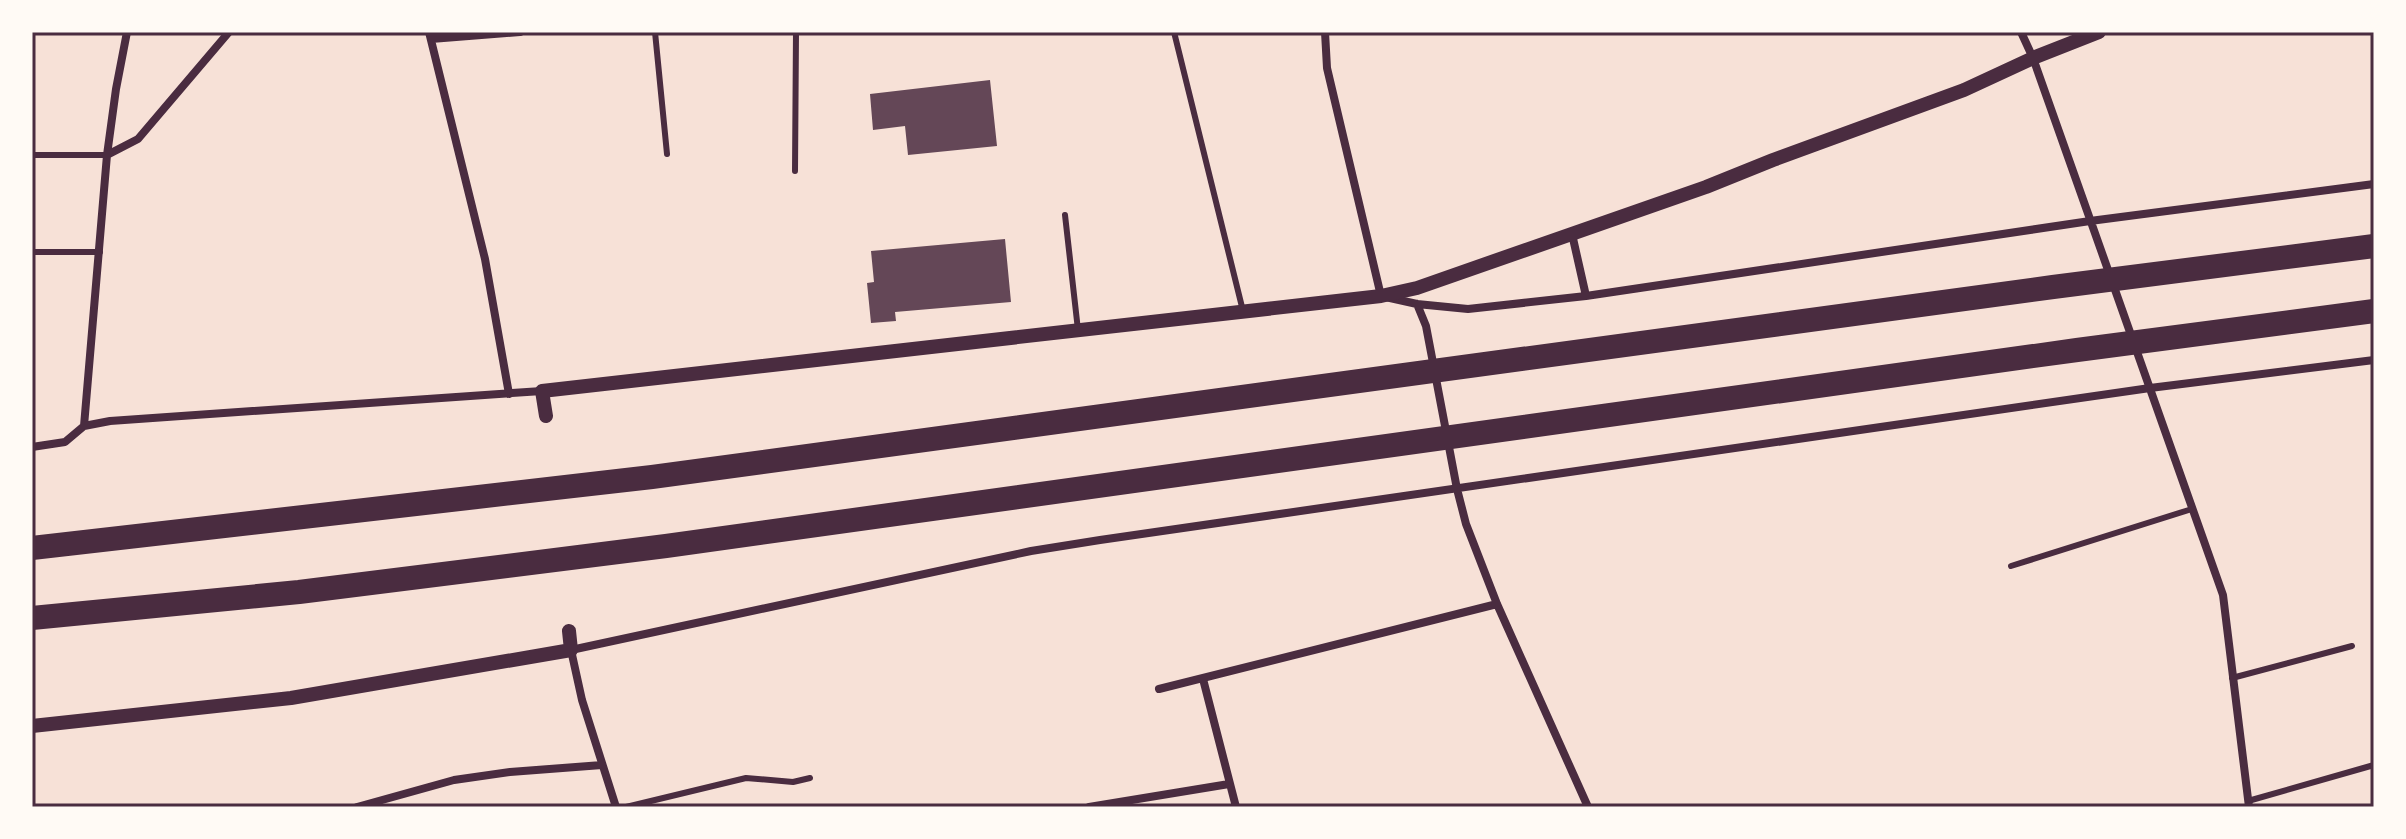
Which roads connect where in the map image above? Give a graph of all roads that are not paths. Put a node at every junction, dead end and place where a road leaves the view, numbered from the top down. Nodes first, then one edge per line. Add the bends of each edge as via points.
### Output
1 (127, 32) edge
2 (229, 32) edge
3 (520, 32) edge
4 (655, 32) edge
5 (796, 32) edge
6 (1174, 32) edge
7 (1325, 32) edge
8 (2021, 32) edge
9 (2099, 32) edge
10 (430, 35) edge
11 (2033, 58) junction
12 (667, 154) dead end
13 (32, 155) edge
14 (107, 155) junction
15 (795, 171) dead end
16 (2374, 184) edge
17 (1065, 215) dead end
18 (2090, 221) junction
19 (1572, 234) junction
20 (2374, 246) edge
21 (32, 252) edge
22 (101, 252) junction
23 (1381, 296) junction
24 (1586, 296) junction
25 (1417, 304) junction
26 (1243, 311) junction
27 (2374, 311) edge
28 (1078, 330) junction
29 (2374, 360) edge
30 (2150, 388) junction
31 (542, 391) junction
32 (509, 394) junction
33 (546, 416) dead end
34 (84, 426) junction
35 (32, 447) edge
36 (1457, 489) junction
37 (2192, 509) junction
38 (32, 548) edge
39 (2011, 566) dead end
40 (1497, 604) junction
41 (32, 618) edge
42 (569, 631) dead end
43 (2352, 646) dead end
44 (571, 650) junction
45 (2232, 678) junction
46 (1203, 679) junction
47 (1159, 689) dead end
48 (32, 726) edge
49 (602, 765) junction
50 (2374, 765) edge
51 (810, 778) dead end
52 (1229, 784) junction
53 (2249, 804) edge
54 (1586, 806) edge
55 (357, 807) edge
56 (616, 807) edge
57 (626, 807) edge
58 (1089, 807) edge
59 (1236, 807) edge

1 - 14 street
2 - 14 street via 138,139
3 - 10 street
4 - 12 lane
5 - 15 lane
6 - 26 lane
7 - 23 street via 1327,68
8 - 11 street
9 - 11 street
10 - 32 street via 485,259
11 - 18 street
11 - 19 street via 1964,90
13 - 14 lane
14 - 22 street
16 - 18 street
17 - 28 lane
18 - 24 street
18 - 30 street
19 - 23 street
19 - 24 street
20 - 38 highway via 652,477
21 - 22 lane
22 - 34 street
23 - 25 street
23 - 26 street
24 - 25 street via 1468,309
25 - 36 street via 1426,326
26 - 28 street
27 - 41 highway via 666,546 299,592
28 - 31 street
29 - 30 street
30 - 36 street
30 - 37 street
31 - 32 street
31 - 33 street
32 - 34 street
34 - 35 street via 65,442
36 - 40 street
36 - 44 street via 1031,551
37 - 39 lane
37 - 45 street via 2223,595
40 - 46 street
40 - 54 street
42 - 44 street
43 - 45 lane
44 - 48 street via 291,698
44 - 49 street
45 - 53 street
46 - 47 street
46 - 52 street
49 - 55 street via 454,780
49 - 56 street
50 - 53 lane
51 - 57 lane via 746,778
52 - 58 street
52 - 59 street

